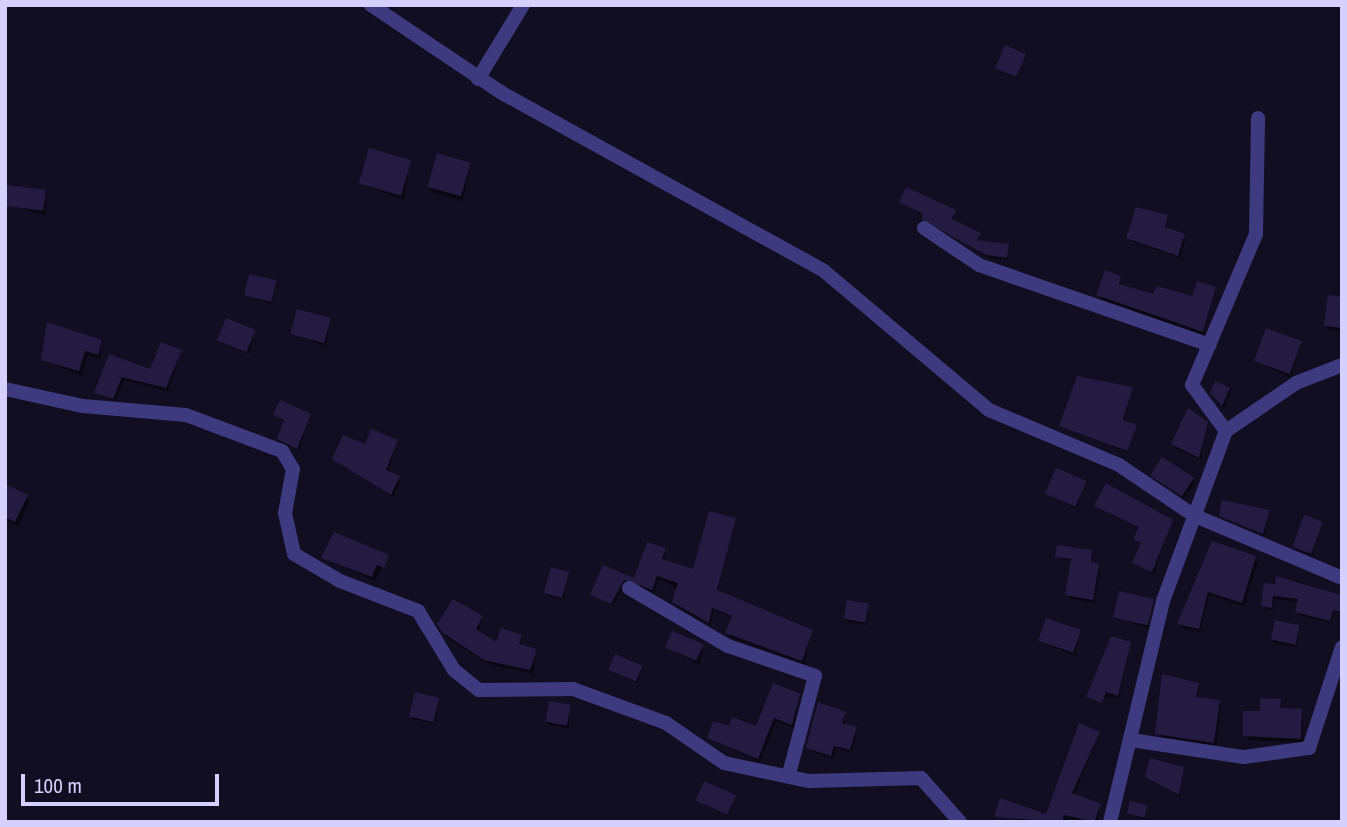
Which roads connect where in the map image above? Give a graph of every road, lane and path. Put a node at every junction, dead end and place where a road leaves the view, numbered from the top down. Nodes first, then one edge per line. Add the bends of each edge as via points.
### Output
1 (371, 5) edge
2 (523, 5) edge
3 (478, 79) junction
4 (1258, 118) dead end
5 (924, 228) dead end
6 (1210, 345) junction
7 (1342, 365) edge
8 (5, 389) edge
9 (1227, 430) junction
10 (1193, 515) junction
11 (1342, 578) edge
12 (629, 588) dead end
13 (1342, 647) edge
14 (1131, 740) junction
15 (789, 774) junction
16 (960, 822) edge
17 (1110, 822) edge

1 - 3 street
2 - 3 street
3 - 10 street via 824,271 989,410 1119,466
4 - 6 street via 1256,234
5 - 6 street via 979,265
6 - 9 street via 1193,391
7 - 9 street via 1296,383
8 - 15 street via 83,407 186,415 270,444 288,456 293,469 285,513 294,554 340,581 418,611 466,682 492,693 581,691 679,730 724,763
9 - 10 street
10 - 11 street
10 - 14 street via 1163,601
12 - 15 street via 728,646 815,676
13 - 14 street via 1309,748 1244,757
14 - 17 street
15 - 16 street via 820,783 921,778

